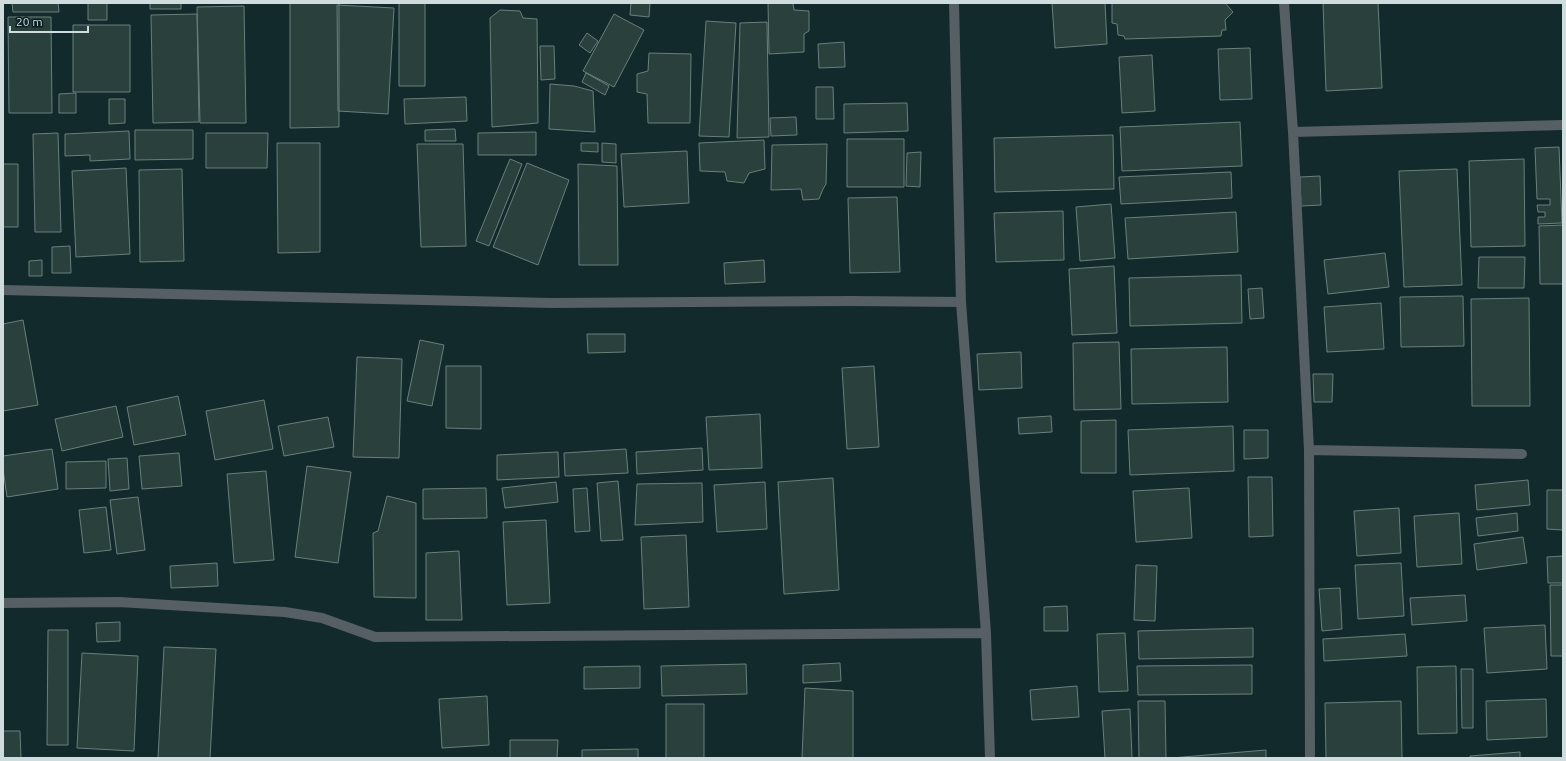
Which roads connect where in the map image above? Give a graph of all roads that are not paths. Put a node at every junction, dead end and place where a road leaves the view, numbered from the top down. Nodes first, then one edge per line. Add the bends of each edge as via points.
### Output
1 (954, 3) edge
2 (1284, 3) edge
3 (1563, 125) edge
4 (1293, 132) junction
5 (3, 290) edge
6 (961, 302) junction
7 (1309, 450) junction
8 (1522, 454) dead end
9 (3, 603) edge
10 (986, 633) junction
11 (990, 758) edge
12 (1310, 758) edge

1 - 6 street
2 - 4 street
3 - 4 street
4 - 7 street
5 - 6 street via 552,303
6 - 10 street
7 - 8 street
7 - 12 street
9 - 10 street via 119,602 285,612 322,618 375,637
10 - 11 street

